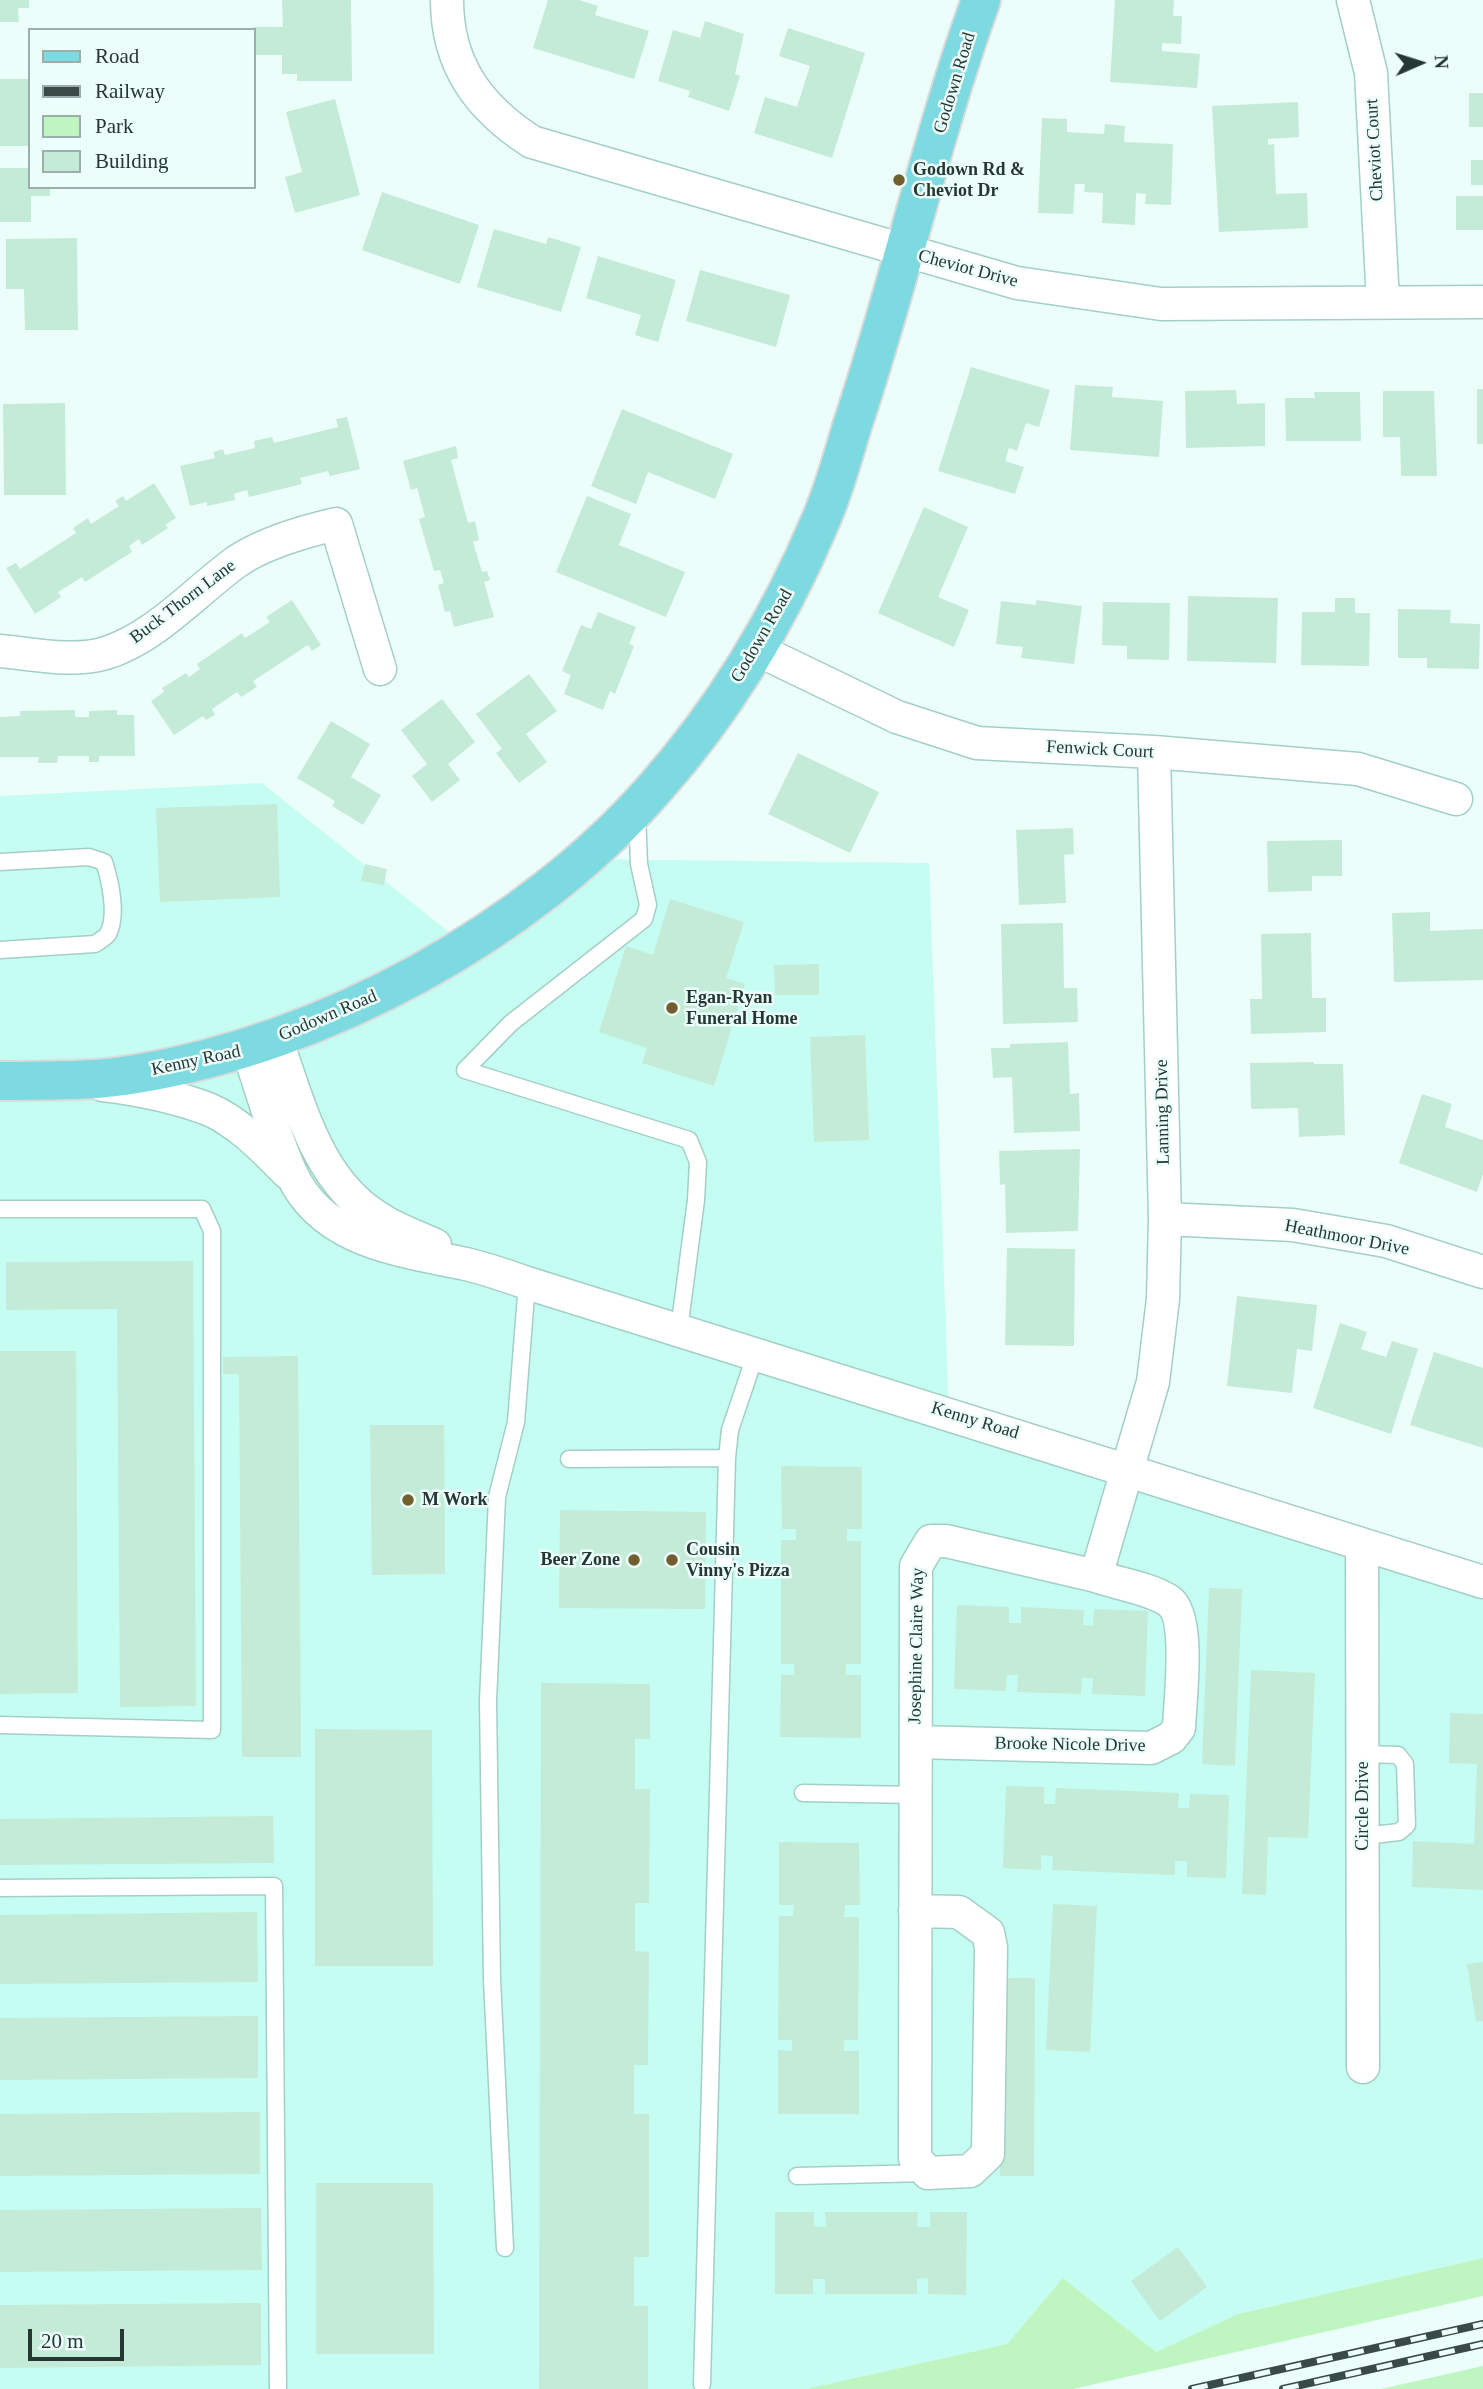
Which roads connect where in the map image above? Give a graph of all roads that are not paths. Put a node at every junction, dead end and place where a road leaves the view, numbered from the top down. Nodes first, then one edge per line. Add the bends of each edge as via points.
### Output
1 (447, 0) edge
2 (981, 0) edge
3 (1353, 0) edge
4 (905, 253) junction
5 (1384, 302) junction
6 (1483, 302) edge
7 (758, 650) junction
8 (0, 651) edge
9 (380, 669) dead end
10 (1154, 752) junction
11 (1456, 799) dead end
12 (636, 806) junction
13 (0, 862) edge
14 (0, 950) edge
15 (262, 1043) junction
16 (53, 1080) junction
17 (0, 1081) edge
18 (292, 1176) junction
19 (0, 1209) edge
20 (1165, 1219) junction
21 (466, 1264) junction
22 (1483, 1272) edge
23 (527, 1283) junction
24 (679, 1330) junction
25 (756, 1353) junction
26 (727, 1458) junction
27 (569, 1459) dead end
28 (1126, 1468) junction
29 (1362, 1545) junction
30 (1096, 1576) junction
31 (1483, 1582) edge
32 (0, 1725) edge
33 (916, 1742) junction
34 (1363, 1754) junction
35 (803, 1793) dead end
36 (915, 1795) junction
37 (1364, 1836) junction
38 (0, 1888) edge
39 (915, 1911) junction
40 (1363, 2067) dead end
41 (928, 2173) junction
42 (797, 2176) dead end
43 (505, 2248) dead end
44 (702, 2384) dead end
45 (278, 2389) edge

1 - 4 street, Cheviot Drive via 447,26 460,65 482,103 532,142
2 - 4 main road, Godown Road
3 - 5 street, Cheviot Court via 1371,73
4 - 5 street, Cheviot Drive via 1017,283 1161,303
4 - 7 main road, Godown Road via 822,519
5 - 6 street, Cheviot Drive
7 - 10 street, Fenwick Court via 897,717 977,743
7 - 12 main road, Godown Road via 707,723
8 - 9 street, Buck Thorn Lane via 77,657 125,646 239,559 305,531 336,524
10 - 11 street, Fenwick Court via 1358,769
10 - 20 street, Lanning Drive
12 - 15 main road, Godown Road via 579,861 450,954 366,1002
12 - 24 lane via 639,864 648,905 644,919 511,1023 465,1070 689,1140 698,1162 696,1200
13 - 14 lane via 89,857 104,862 111,919 107,935 95,944
15 - 16 main road, Kenny Road via 134,1075
15 - 18 street, Kenny Road
15 - 21 street, Kenny Road via 331,1173 350,1197 377,1218 443,1248
16 - 17 main road, Kenny Road
16 - 18 street, Kenny Road via 120,1088 210,1110 249,1135
18 - 21 street, Kenny Road via 314,1206 338,1227 426,1259
19 - 32 lane via 202,1209 212,1231 212,1730
20 - 22 street, Heathmoor Drive via 1293,1225 1386,1241
20 - 28 street, Lanning Drive via 1163,1299 1153,1382
21 - 23 street, Kenny Road
23 - 24 street, Kenny Road
23 - 43 lane via 516,1422 497,1496 488,1701 492,1979
24 - 25 street, Kenny Road
25 - 26 lane via 730,1430
25 - 28 street, Kenny Road
26 - 27 lane
26 - 44 lane
28 - 29 street, Kenny Road
28 - 30 street
29 - 31 street, Kenny Road
29 - 34 street, Circle Drive
30 - 33 street, Josephine Claire Way via 930,1541 916,1566
30 - 33 street, Brooke Nicole Drive via 1167,1600 1179,1611 1179,1728 1171,1738 1151,1748
33 - 36 street, Josephine Claire Way
34 - 37 street, Circle Drive
34 - 37 lane via 1398,1755 1405,1764 1407,1825 1399,1832
35 - 36 lane
36 - 39 street, Josephine Claire Way
37 - 40 street, Circle Drive
38 - 45 lane via 274,1886
39 - 41 street, Josephine Claire Way via 915,2158
39 - 41 street via 959,1912 988,1933 991,1947 988,2154 970,2171
41 - 42 lane

